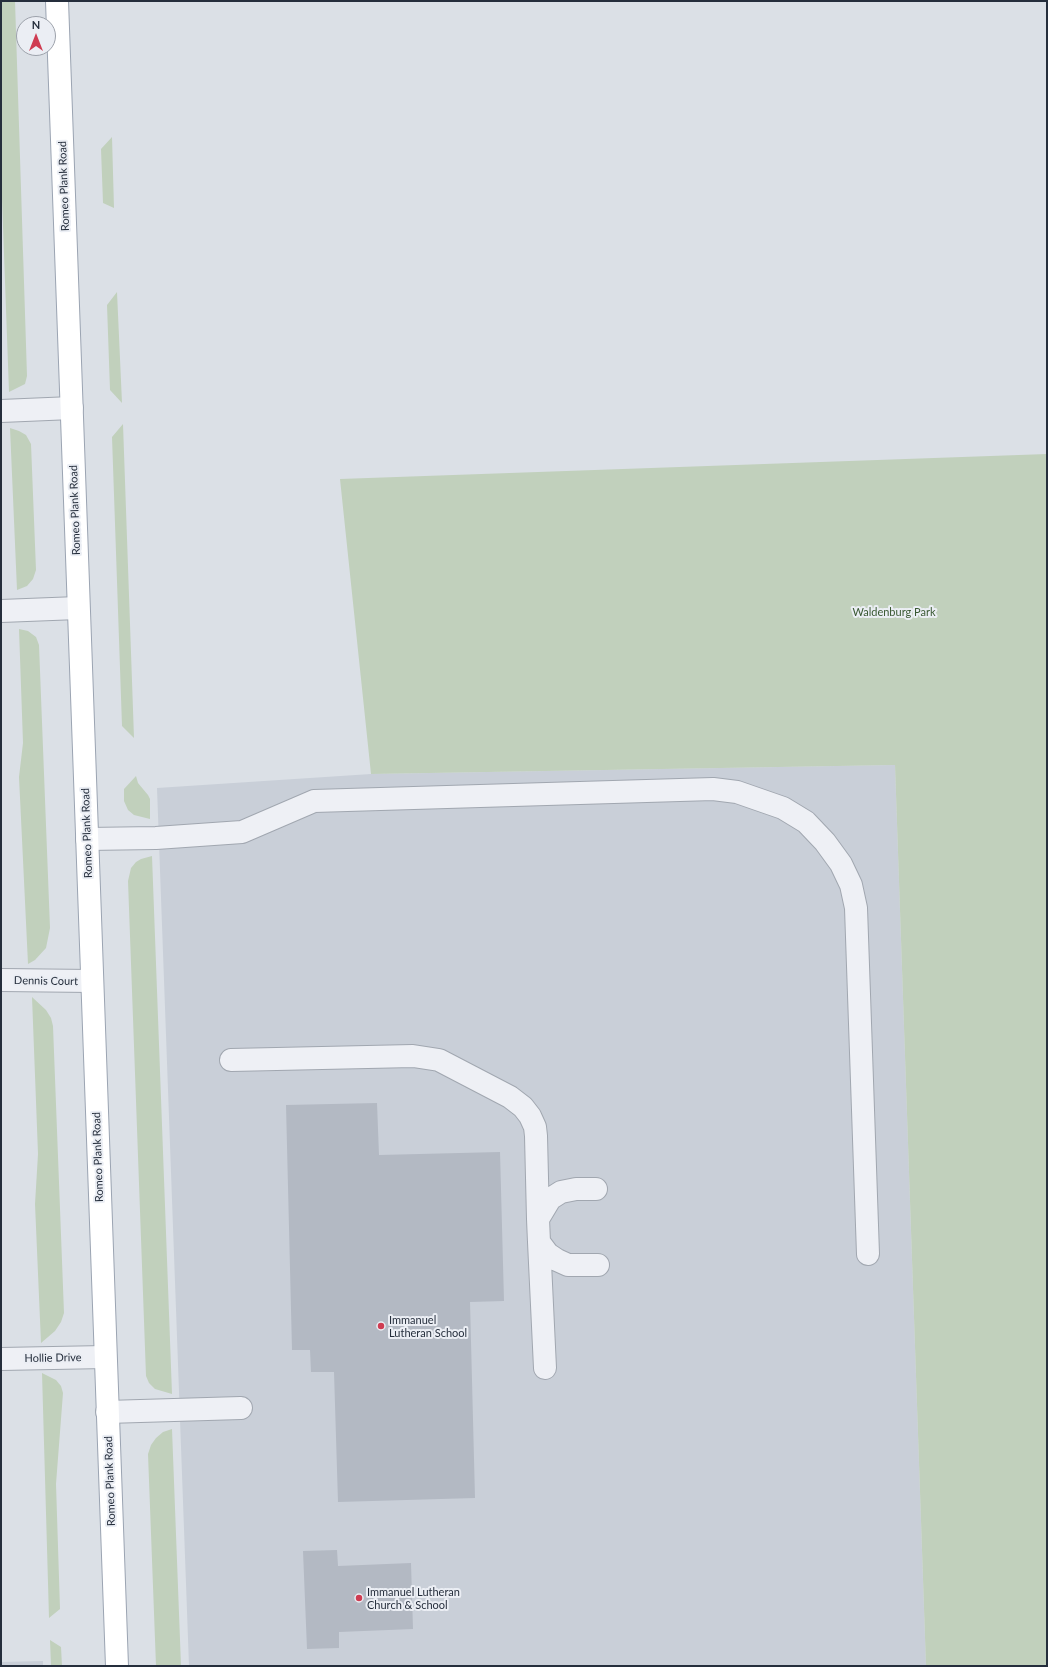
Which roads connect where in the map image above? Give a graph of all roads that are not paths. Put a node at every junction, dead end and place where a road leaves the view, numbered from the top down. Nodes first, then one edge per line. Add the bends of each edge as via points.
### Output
1 (57, 1) edge
2 (72, 408) junction
3 (1, 411) edge
4 (78, 608) junction
5 (1, 611) edge
6 (88, 839) junction
7 (1, 980) edge
8 (92, 981) junction
9 (232, 1060) dead end
10 (596, 1189) dead end
11 (538, 1219) junction
12 (539, 1242) junction
13 (868, 1254) dead end
14 (598, 1265) dead end
15 (105, 1357) junction
16 (1, 1359) edge
17 (545, 1368) dead end
18 (241, 1408) dead end
19 (107, 1412) junction
20 (117, 1666) edge

1 - 2 main road, Romeo Plank Road
2 - 3 street
2 - 4 main road, Romeo Plank Road
4 - 5 street
4 - 6 main road, Romeo Plank Road
6 - 8 main road, Romeo Plank Road
6 - 13 street via 156,838 242,832 314,802 713,789 737,792 783,808 806,822 842,864 851,885 856,908
7 - 8 street, Dennis Court
8 - 15 main road, Romeo Plank Road
9 - 11 street via 413,1056 439,1060 510,1097 530,1116 536,1136
10 - 11 street via 561,1192 550,1199
11 - 12 street
12 - 14 street via 548,1254 568,1265
12 - 17 street
15 - 16 street, Hollie Drive
15 - 19 main road, Romeo Plank Road
18 - 19 street
19 - 20 main road, Romeo Plank Road

